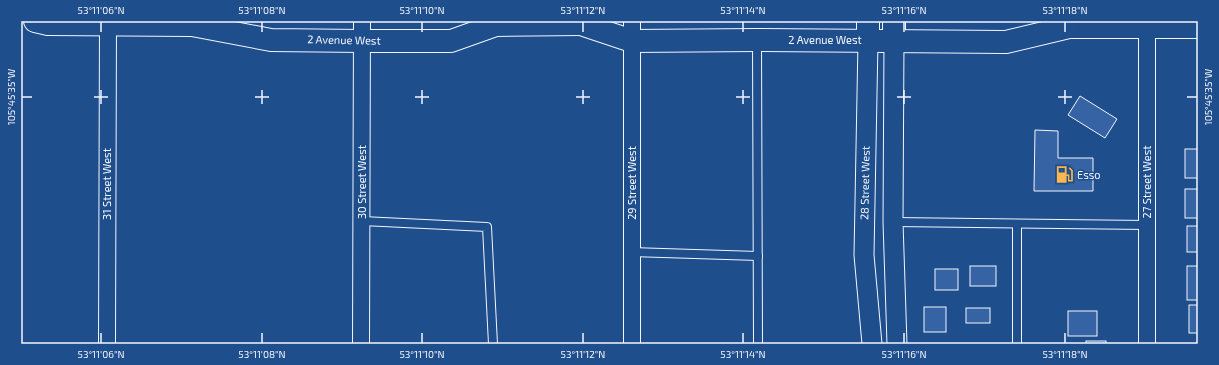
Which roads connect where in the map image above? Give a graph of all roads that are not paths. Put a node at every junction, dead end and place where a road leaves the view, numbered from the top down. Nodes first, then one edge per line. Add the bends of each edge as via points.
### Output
1 (1044, 21) edge
2 (585, 22) edge
3 (42, 23) edge
4 (108, 23) edge
5 (200, 23) edge
6 (491, 23) edge
7 (1147, 24) edge
8 (1069, 27) junction
9 (1198, 27) edge
10 (362, 31) edge
11 (632, 31) edge
12 (868, 31) edge
13 (894, 31) edge
14 (21, 32) edge
15 (757, 40) junction
16 (362, 221) junction
17 (893, 222) junction
18 (1017, 224) junction
19 (1147, 225) junction
20 (632, 252) junction
21 (758, 256) junction
22 (107, 344) edge
23 (361, 344) edge
24 (492, 344) edge
25 (632, 344) edge
26 (758, 344) edge
27 (872, 344) edge
28 (897, 344) edge
29 (1017, 344) edge
30 (1147, 344) edge

1 - 8 highway, 2 Avenue West
2 - 6 highway, 2 Avenue West
2 - 11 highway, 2 Avenue West
3 - 4 highway, 2 Avenue West
3 - 14 highway, 2 Avenue West
4 - 5 highway, 2 Avenue West
4 - 22 street, 31 Street West
5 - 10 highway, 2 Avenue West via 271,40
6 - 10 highway, 2 Avenue West via 451,41
7 - 8 highway, 2 Avenue West
7 - 9 highway, 2 Avenue West
7 - 19 street, 27 Street West
8 - 13 highway, 2 Avenue West via 1006,42
10 - 16 street, 30 Street West
11 - 15 highway, 2 Avenue West
11 - 20 street, 29 Street West
12 - 13 highway, 2 Avenue West
12 - 15 highway, 2 Avenue West
12 - 27 street, 28 Street West via 864,255
13 - 17 street
15 - 21 lane
16 - 23 street, 30 Street West
16 - 24 lane via 487,227
17 - 18 lane
17 - 28 street
18 - 19 lane
18 - 29 lane
19 - 30 street, 27 Street West
20 - 21 lane
20 - 25 street, 29 Street West
21 - 26 lane

